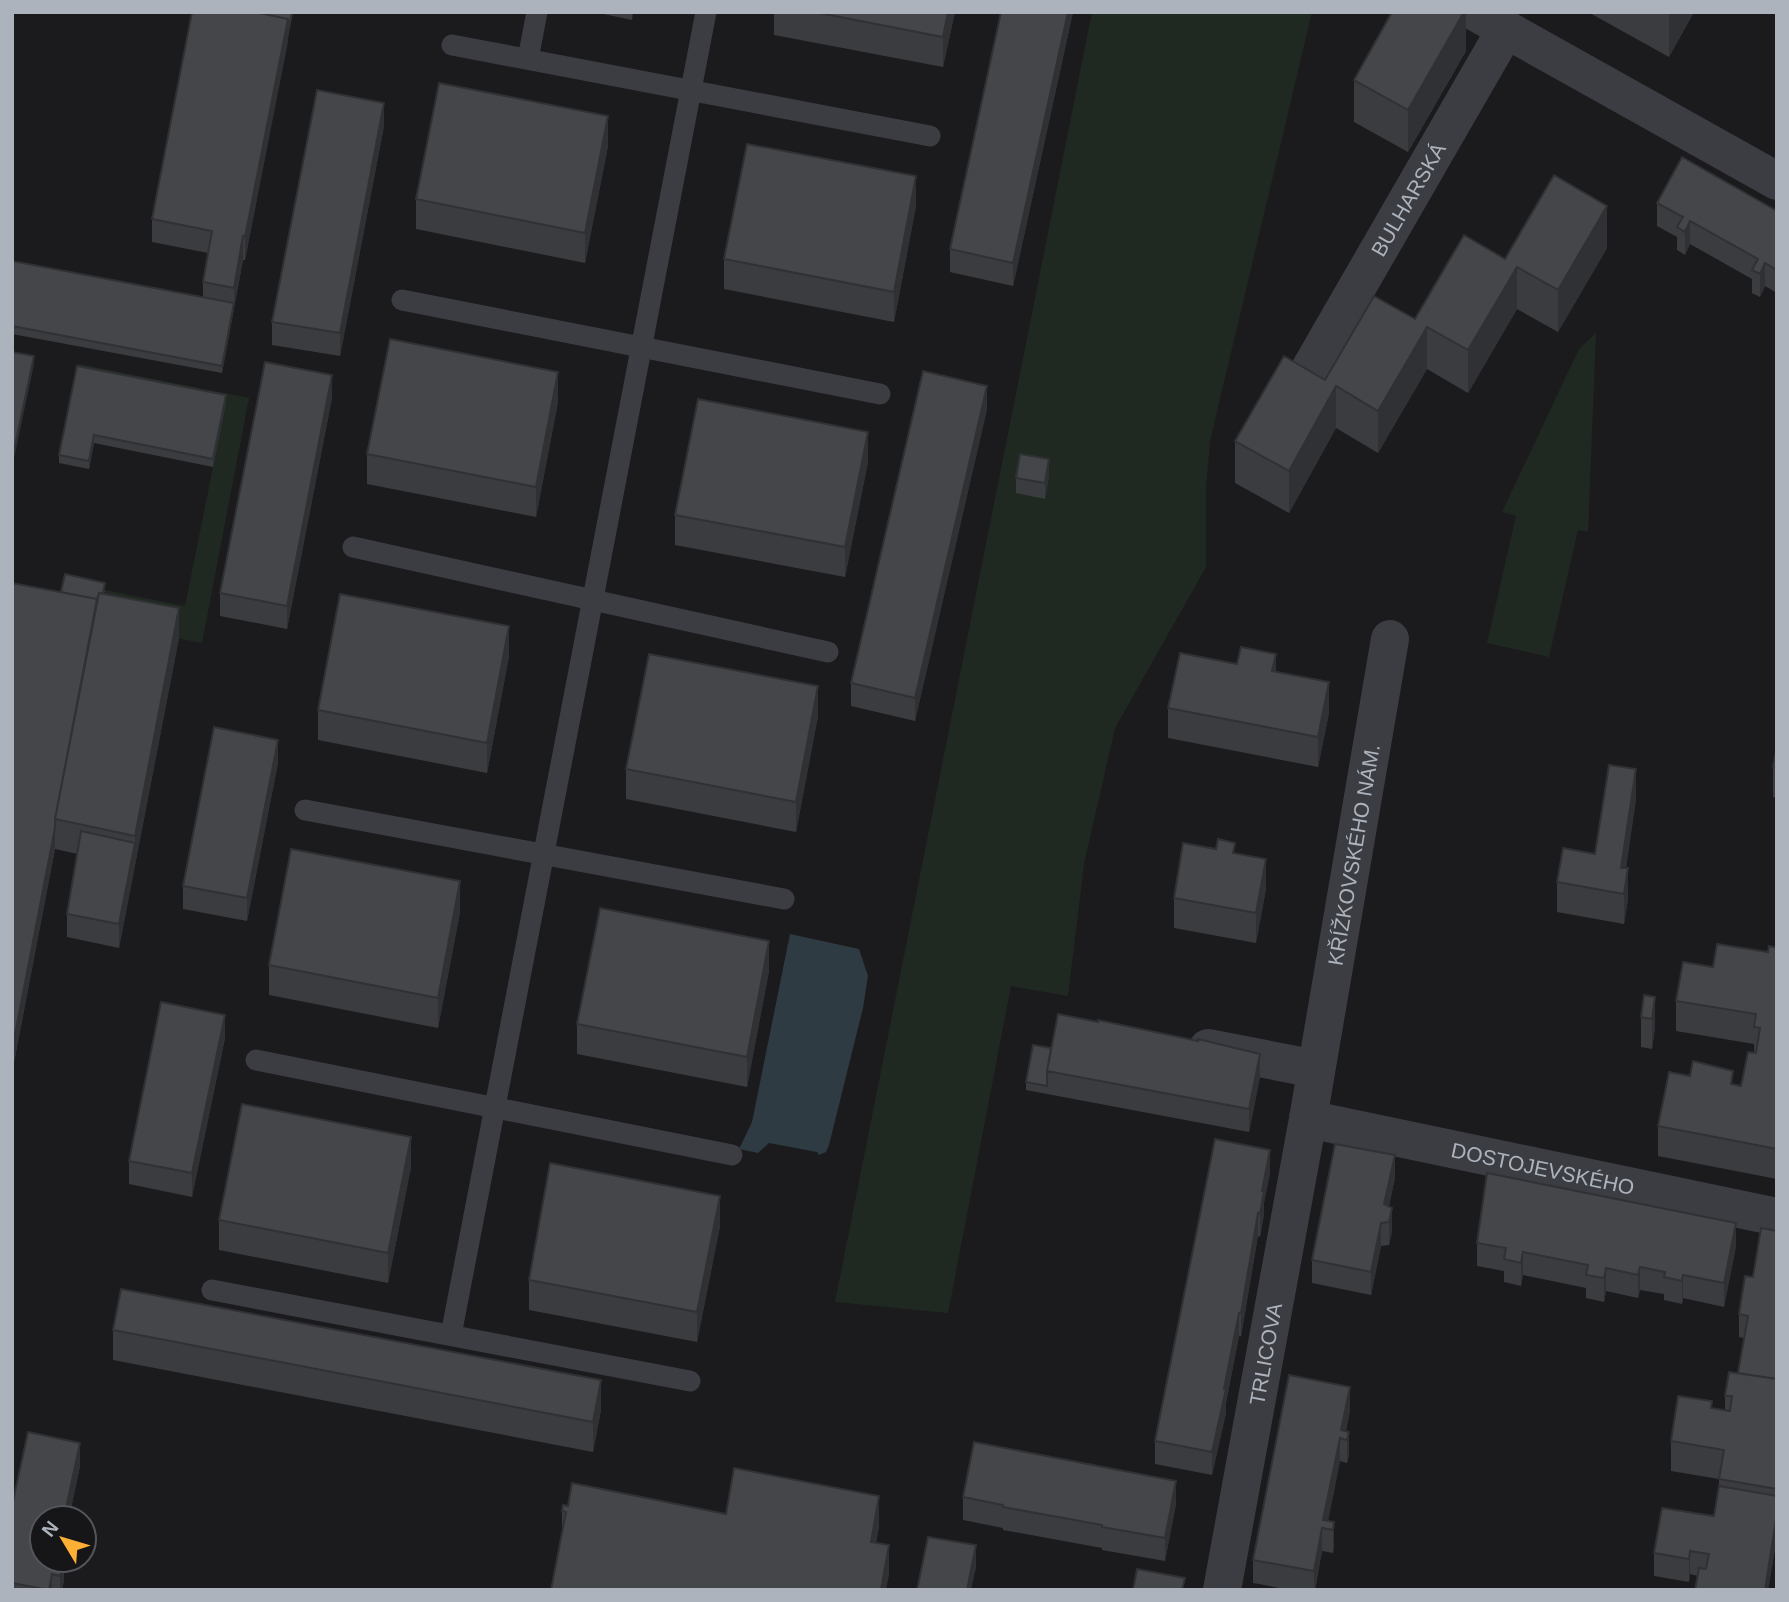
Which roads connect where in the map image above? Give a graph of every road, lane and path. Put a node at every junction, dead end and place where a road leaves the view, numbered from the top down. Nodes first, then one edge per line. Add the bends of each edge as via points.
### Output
1 (537, 12) edge
2 (706, 12) edge
3 (1490, 21) edge
4 (452, 45) dead end
5 (528, 59) junction
6 (691, 91) junction
7 (930, 136) dead end
8 (1777, 181) edge
9 (402, 300) dead end
10 (642, 348) junction
11 (1310, 369) edge
12 (880, 394) dead end
13 (353, 547) dead end
14 (593, 600) junction
15 (1390, 639) dead end
16 (828, 653) dead end
17 (304, 810) dead end
18 (544, 854) junction
19 (784, 899) dead end
20 (1173, 1041) edge
21 (256, 1060) dead end
22 (1316, 1069) junction
23 (495, 1108) junction
24 (1308, 1119) junction
25 (732, 1155) dead end
26 (1777, 1217) edge
27 (212, 1290) dead end
28 (451, 1335) junction
29 (690, 1381) dead end
30 (1222, 1590) edge

1 - 5 lane
2 - 6 lane
3 - 8 street, BULHARSKÁ
3 - 11 street, BULHARSKÁ
4 - 5 lane
5 - 6 lane
6 - 7 lane
6 - 10 lane
9 - 10 lane
10 - 12 lane
10 - 14 lane
13 - 14 lane
14 - 16 lane
14 - 18 lane
15 - 22 street, KŘÍŽKOVSKÉHO NÁM.
17 - 18 lane
18 - 19 lane
18 - 23 lane
20 - 22 street
21 - 23 lane
22 - 24 street, KŘÍŽKOVSKÉHO NÁM.
23 - 25 lane
23 - 28 lane
24 - 26 street, DOSTOJEVSKÉHO
24 - 30 street, TRLICOVA
27 - 28 lane
28 - 29 lane

